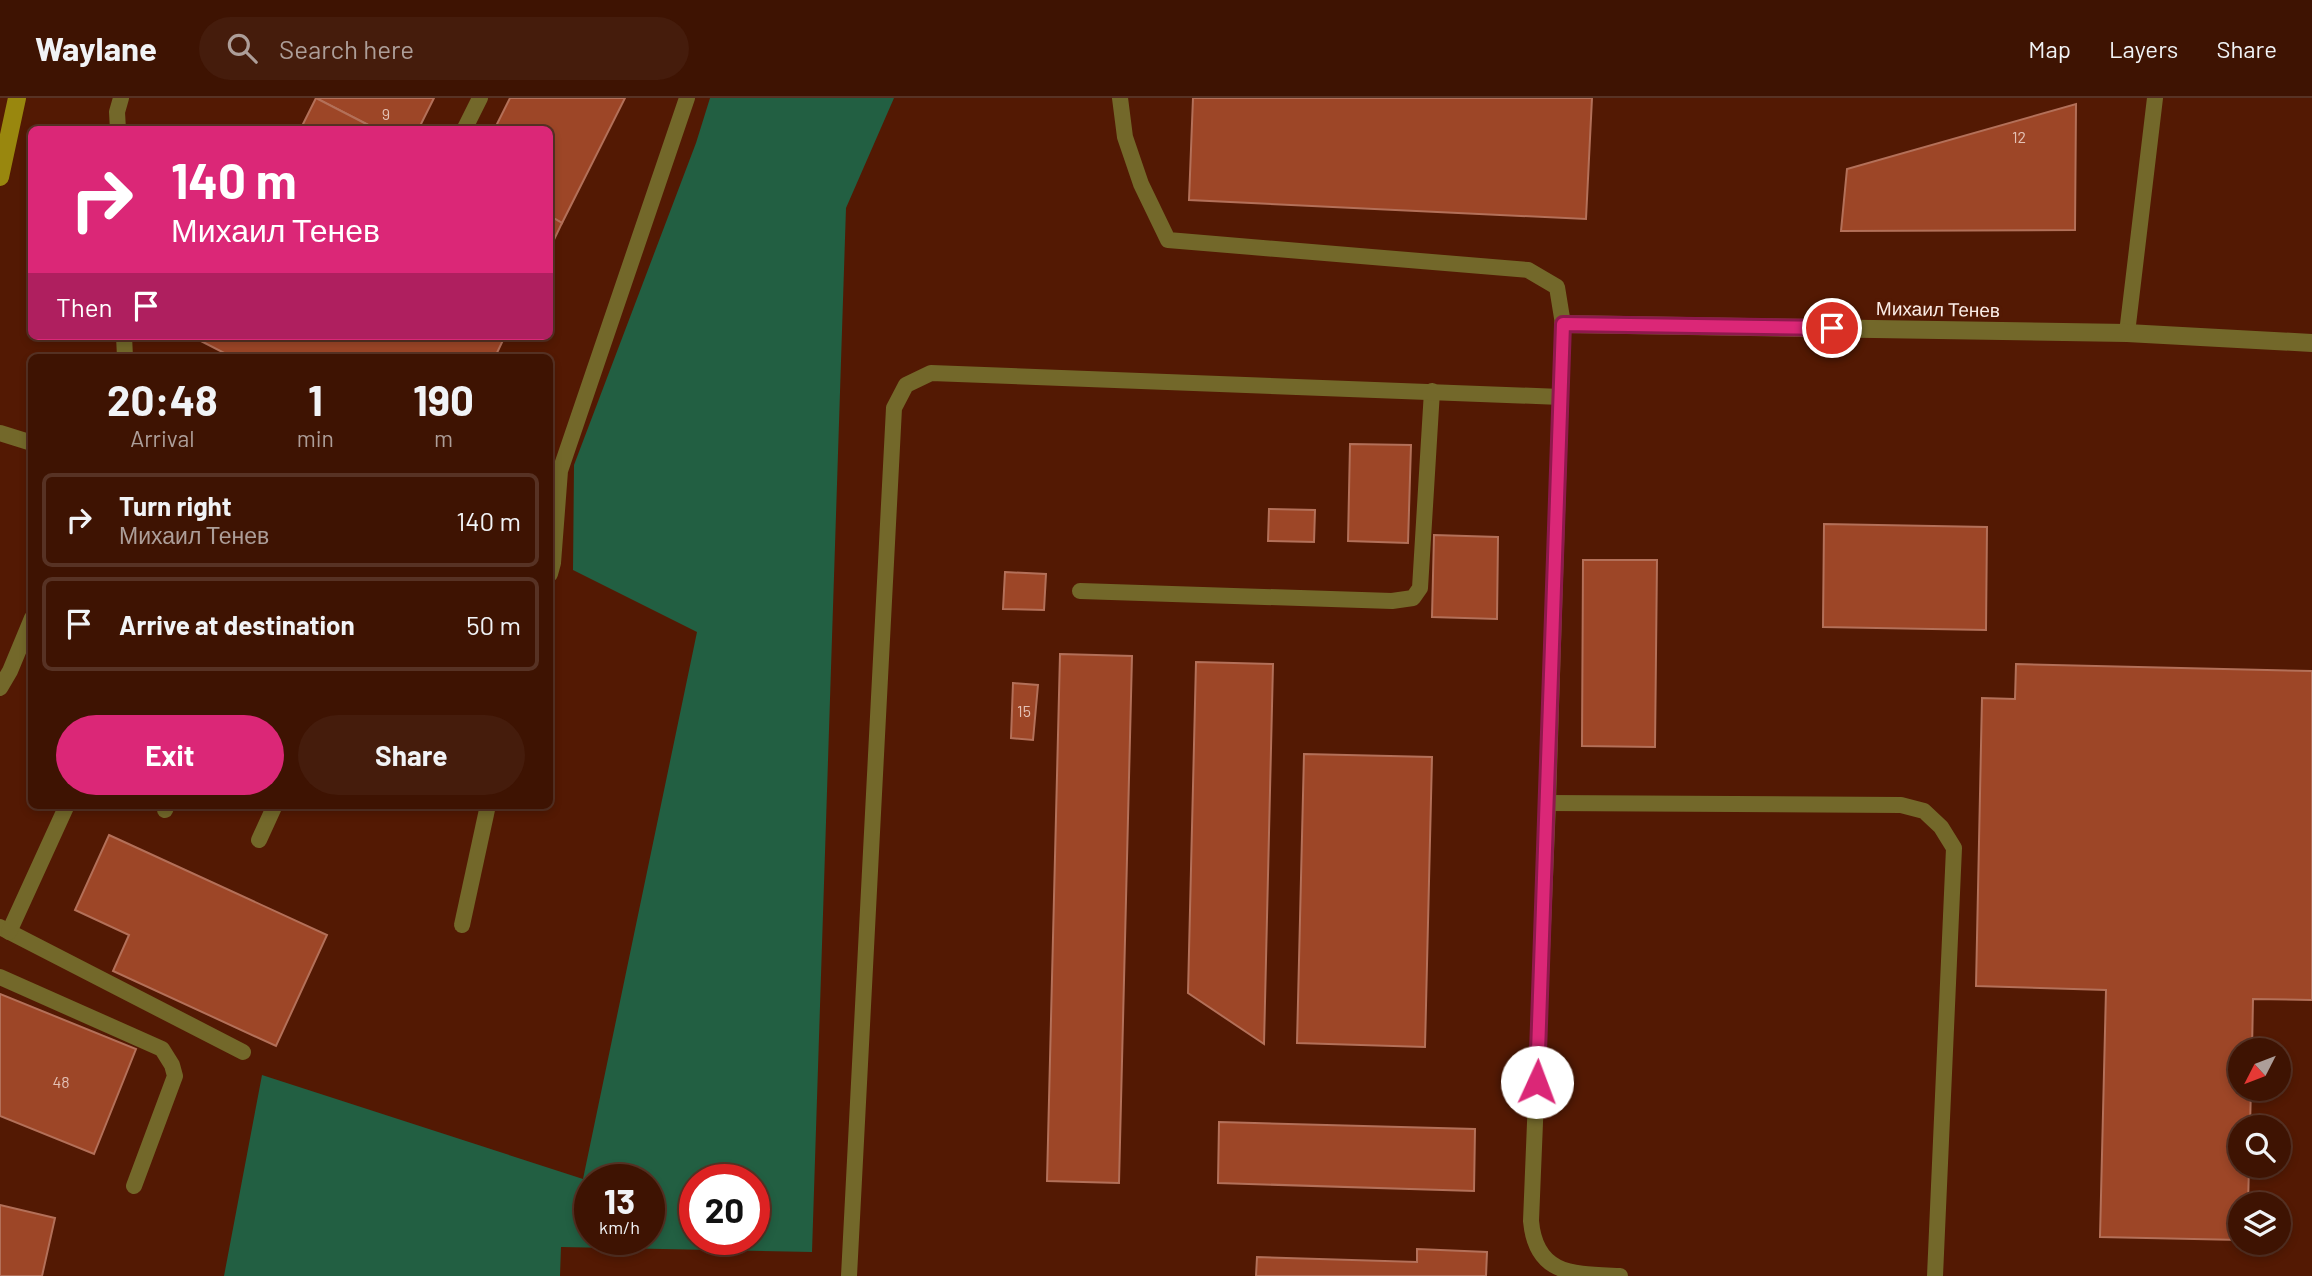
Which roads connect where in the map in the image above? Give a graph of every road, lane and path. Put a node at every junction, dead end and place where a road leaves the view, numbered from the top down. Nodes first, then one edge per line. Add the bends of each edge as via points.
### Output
1 (17, 98) edge
2 (121, 98) edge
3 (480, 98) edge
4 (687, 98) edge
5 (1119, 98) edge
6 (2155, 98) edge
7 (118, 126) edge
8 (466, 126) edge
9 (0, 177) edge
10 (1563, 324) junction
11 (2127, 333) junction
12 (2312, 343) edge
13 (1432, 391) junction
14 (1560, 397) junction
15 (0, 433) edge
16 (28, 442) edge
17 (553, 563) edge
18 (1080, 591) dead end
19 (28, 628) edge
20 (0, 688) edge
21 (1548, 803) junction
22 (65, 809) edge
23 (273, 809) edge
24 (487, 809) edge
25 (259, 839) dead end
26 (462, 925) dead end
27 (5, 930) edge
28 (0, 977) edge
29 (243, 1052) dead end
30 (134, 1186) dead end
31 (849, 1276) edge
32 (1620, 1276) edge
33 (1935, 1276) edge

1 - 9 main road
2 - 7 lane
3 - 8 lane
4 - 17 lane via 560,471
5 - 10 lane via 1125,137 1168,240 1528,270 1557,286
6 - 11 lane
10 - 11 street, Михаил Тенев
10 - 14 lane
11 - 12 street, Михаил Тенев
13 - 14 lane
13 - 18 lane via 1420,589 1413,598
13 - 31 lane via 932,373 906,385 894,408
14 - 21 lane
15 - 16 lane
19 - 20 lane
21 - 32 lane via 1533,1242 1546,1261 1565,1273
21 - 33 lane via 1901,805 1924,811 1941,827 1954,848
22 - 27 lane
23 - 25 lane
24 - 26 lane
27 - 29 lane
28 - 30 lane via 162,1049 175,1076

